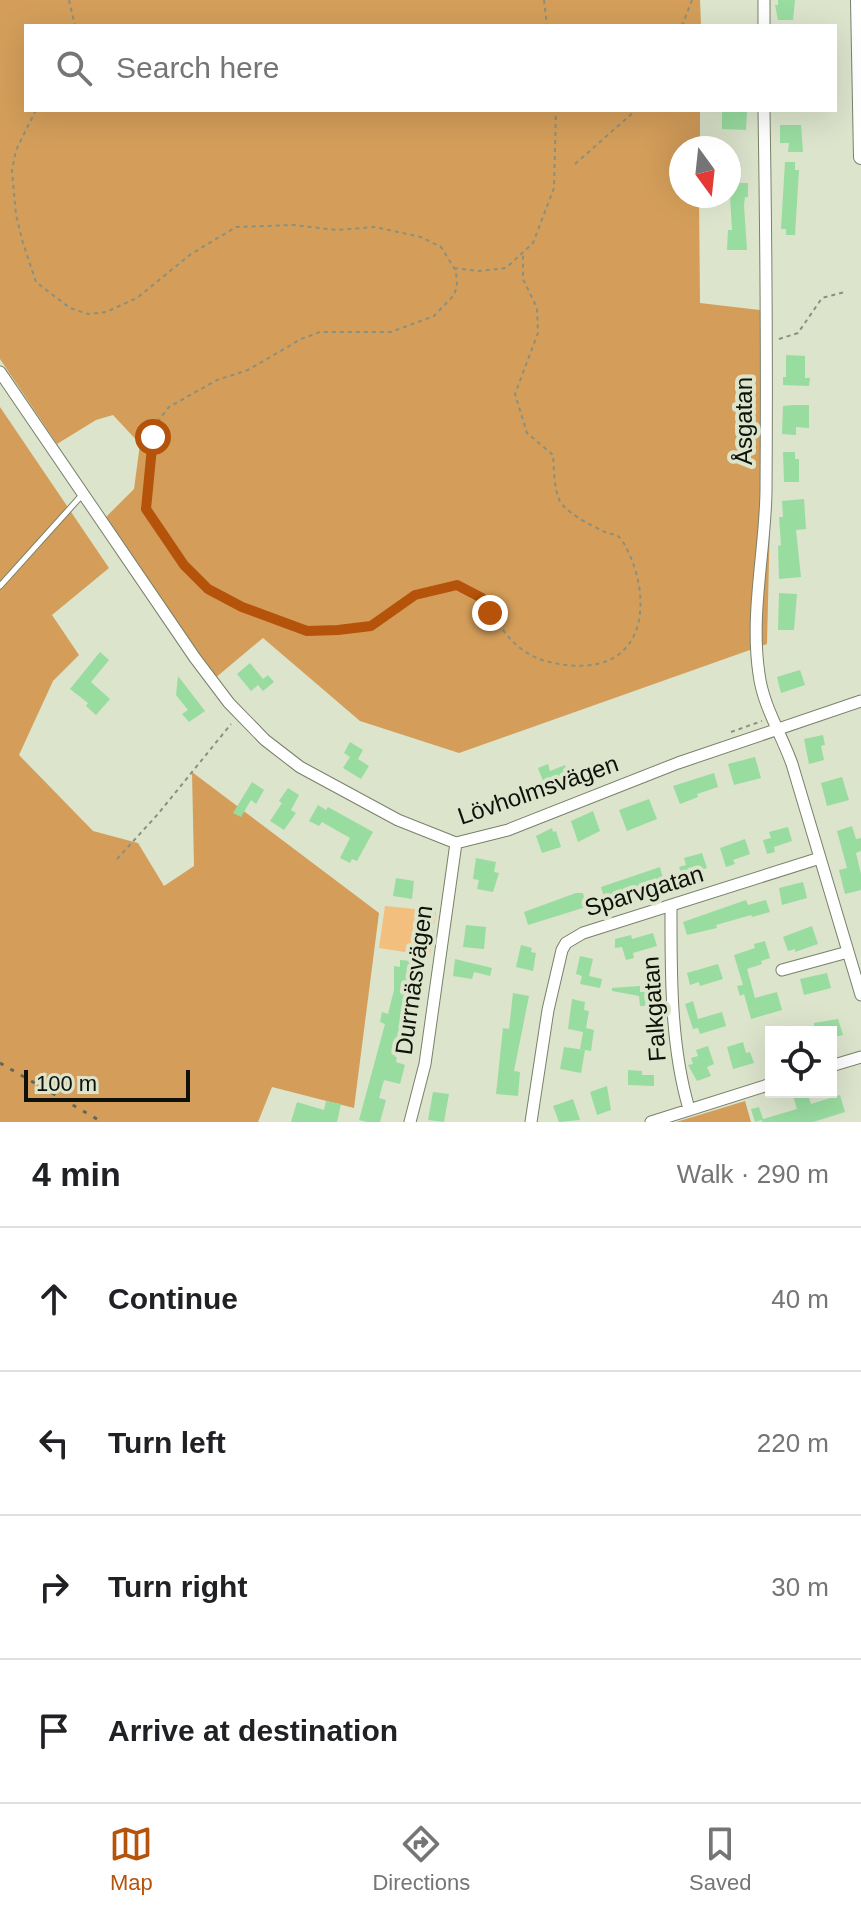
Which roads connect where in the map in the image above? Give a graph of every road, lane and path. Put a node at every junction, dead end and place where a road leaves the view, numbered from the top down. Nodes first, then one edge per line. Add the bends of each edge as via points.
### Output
1 (69, 0) edge
2 (544, 0) edge
3 (692, 0) edge
4 (764, 0) edge
5 (858, 0) edge
6 (75, 24) edge
7 (547, 24) edge
8 (683, 24) edge
9 (764, 24) edge
10 (35, 112) edge
11 (556, 112) edge
12 (634, 112) edge
13 (764, 112) edge
14 (861, 157) edge
15 (575, 164) dead end
16 (523, 252) junction
17 (454, 268) junction
18 (845, 292) dead end
19 (766, 340) junction
20 (0, 372) edge
21 (83, 494) junction
22 (0, 586) edge
23 (861, 701) edge
24 (241, 715) junction
25 (776, 723) junction
26 (728, 733) dead end
27 (456, 843) junction
28 (820, 858) junction
29 (117, 859) dead end
30 (671, 906) junction
31 (848, 952) junction
32 (782, 970) dead end
33 (861, 995) edge
34 (861, 1057) edge
35 (837, 1064) edge
36 (765, 1086) edge
37 (689, 1109) junction
38 (410, 1122) edge
39 (531, 1122) edge
40 (651, 1122) edge

1 - 6 path
2 - 7 path
3 - 8 path
4 - 9 street
5 - 14 street
10 - 17 path via 14,160 16,215 36,282 70,308 106,312 137,298 191,254 236,227 375,227 441,247
11 - 16 path via 554,188 533,243
12 - 15 path
13 - 19 street, Åsgatan
16 - 17 path via 513,264 492,271
16 - 17 path via 523,279 537,308 538,333 515,394 523,424 553,455 559,501 619,537 641,588 634,638 612,660 598,664 543,660 529,653 510,641 482,598 457,585 415,595 371,626 307,631 266,618 208,589 184,565 146,509 153,437 158,421 178,400 320,332 391,332 424,320 454,295
18 - 19 path via 819,301 798,333
19 - 25 street, Åsgatan via 766,491 757,658 763,694
20 - 21 street, Lövholmsvägen
21 - 22 lane
21 - 24 street, Lövholmsvägen via 195,658
23 - 25 street, Lövholmsvägen
24 - 27 street, Lövholmsvägen via 300,767 398,820
24 - 29 path
25 - 26 path
25 - 27 street, Lövholmsvägen via 508,830
25 - 28 street, Åsgatan
27 - 38 street, Durrnäsvägen via 427,1051
28 - 30 street, Sparvgatan
28 - 31 street, Åsgatan
30 - 37 street, Falkgatan via 676,1037
30 - 39 street, Sparvgatan via 566,943 548,1010
31 - 32 street
31 - 33 street, Åsgatan
34 - 35 street
36 - 37 street
37 - 40 street

